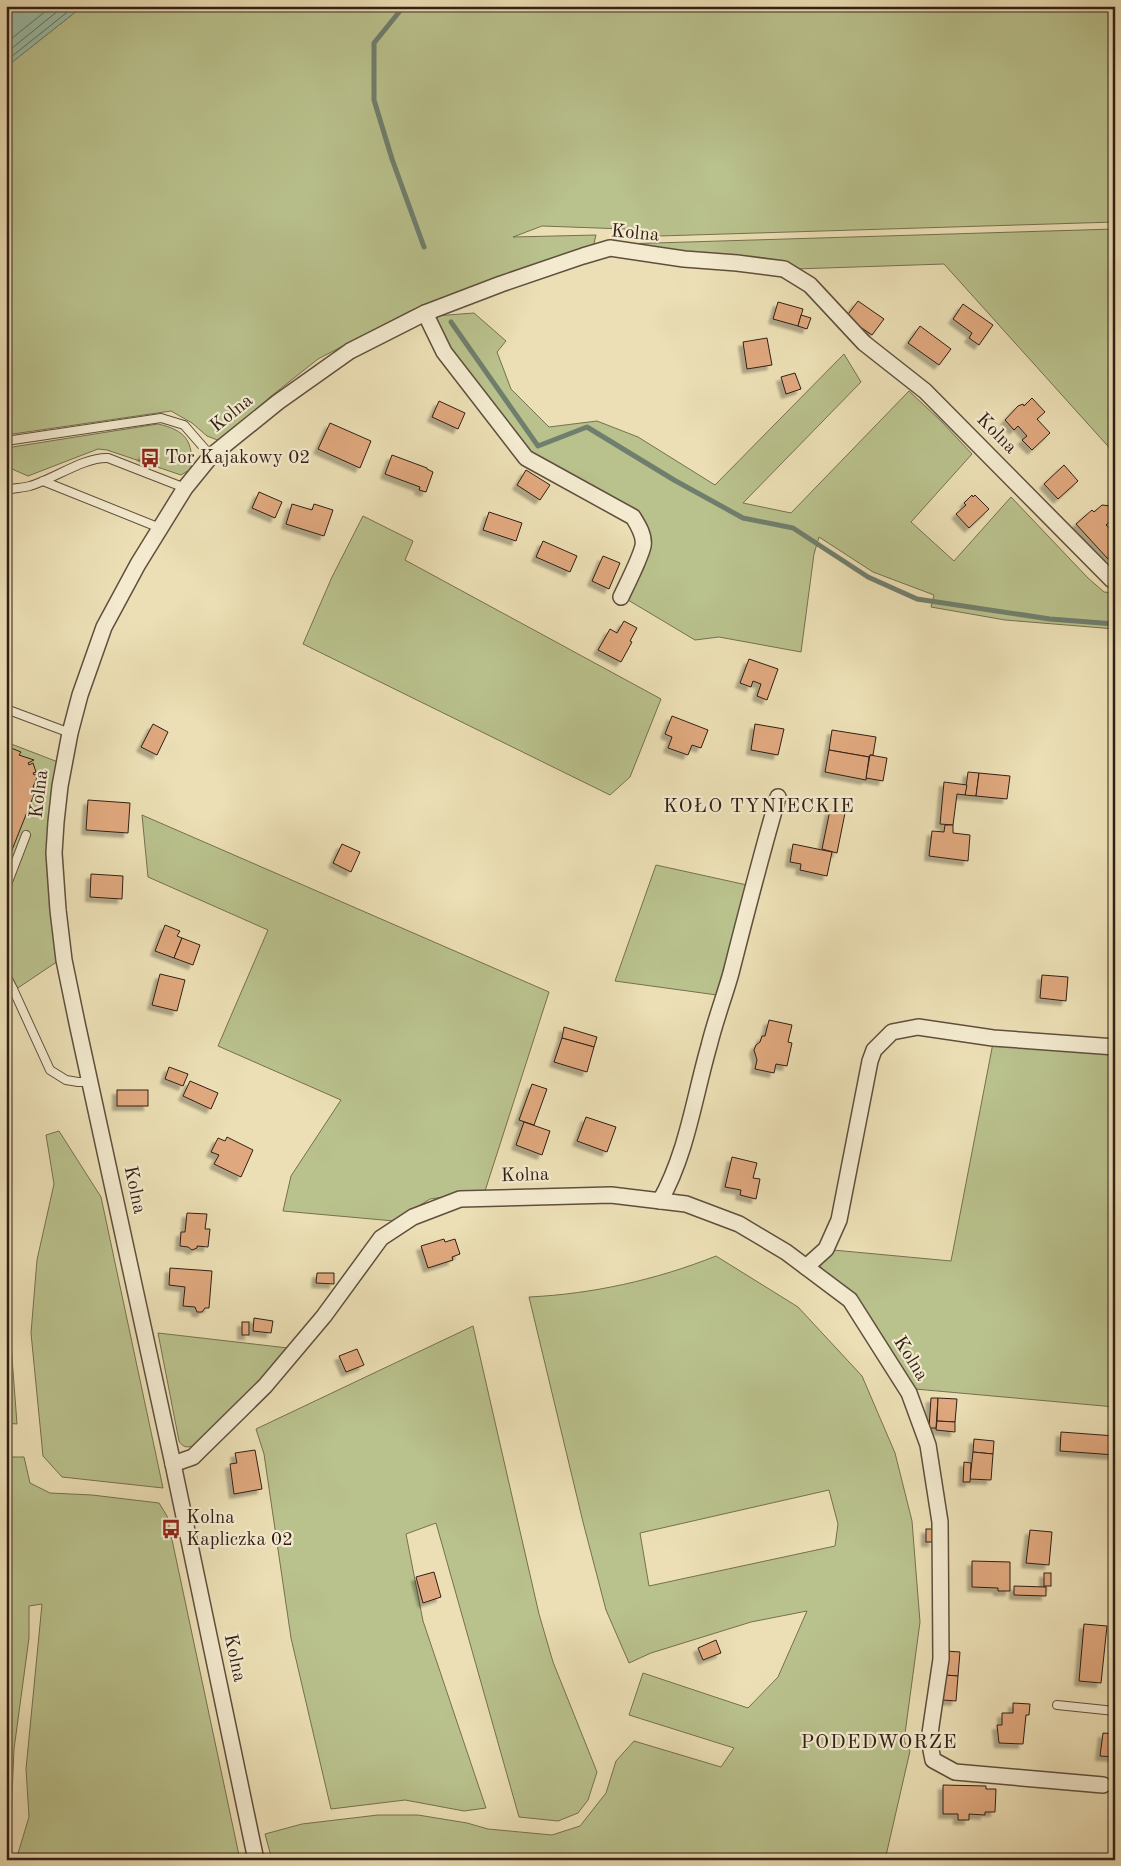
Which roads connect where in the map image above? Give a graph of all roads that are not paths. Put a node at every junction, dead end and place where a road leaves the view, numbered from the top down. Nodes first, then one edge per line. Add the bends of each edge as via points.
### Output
1 (425, 313) junction
2 (6, 441) edge
3 (211, 456) junction
4 (43, 481) junction
5 (185, 488) junction
6 (6, 490) edge
7 (160, 528) junction
8 (1112, 580) dead end
9 (621, 597) dead end
10 (6, 709) edge
11 (70, 733) junction
12 (778, 797) dead end
13 (26, 835) dead end
14 (6, 887) edge
15 (6, 975) edge
16 (10, 991) edge
17 (1115, 1047) edge
18 (90, 1082) junction
19 (660, 1201) junction
20 (806, 1267) junction
21 (173, 1464) junction
22 (1057, 1705) dead end
23 (1115, 1711) edge
24 (1103, 1785) dead end
25 (256, 1860) edge

1 - 3 street, Kolna via 350,351 278,402
1 - 8 street, Kolna via 610,248 784,269 810,284 864,343 925,391
1 - 9 street via 444,352 526,458 633,517 639,526 643,546
2 - 3 lane via 161,418 184,425
3 - 5 street, Kolna
4 - 5 lane via 98,458 108,458
4 - 6 lane
4 - 7 lane
5 - 7 street, Kolna
7 - 11 street, Kolna via 104,628
10 - 11 lane
11 - 18 street, Kolna via 59,795 54,862 64,960
12 - 19 street via 690,1124 671,1181
13 - 14 lane
15 - 16 lane
16 - 18 lane via 50,1070 66,1080
17 - 20 street via 993,1038 918,1028 892,1032 874,1050 870,1062 839,1220 826,1249
18 - 21 street, Kolna
19 - 20 street, Kolna via 686,1204 739,1224
19 - 21 street, Kolna via 610,1195 460,1199 413,1217 381,1238 324,1316 265,1386 199,1452
20 - 24 street, Kolna via 850,1300 909,1393 928,1445 940,1522 941,1659 929,1740 933,1760 955,1772
21 - 25 street, Kolna
22 - 23 lane

